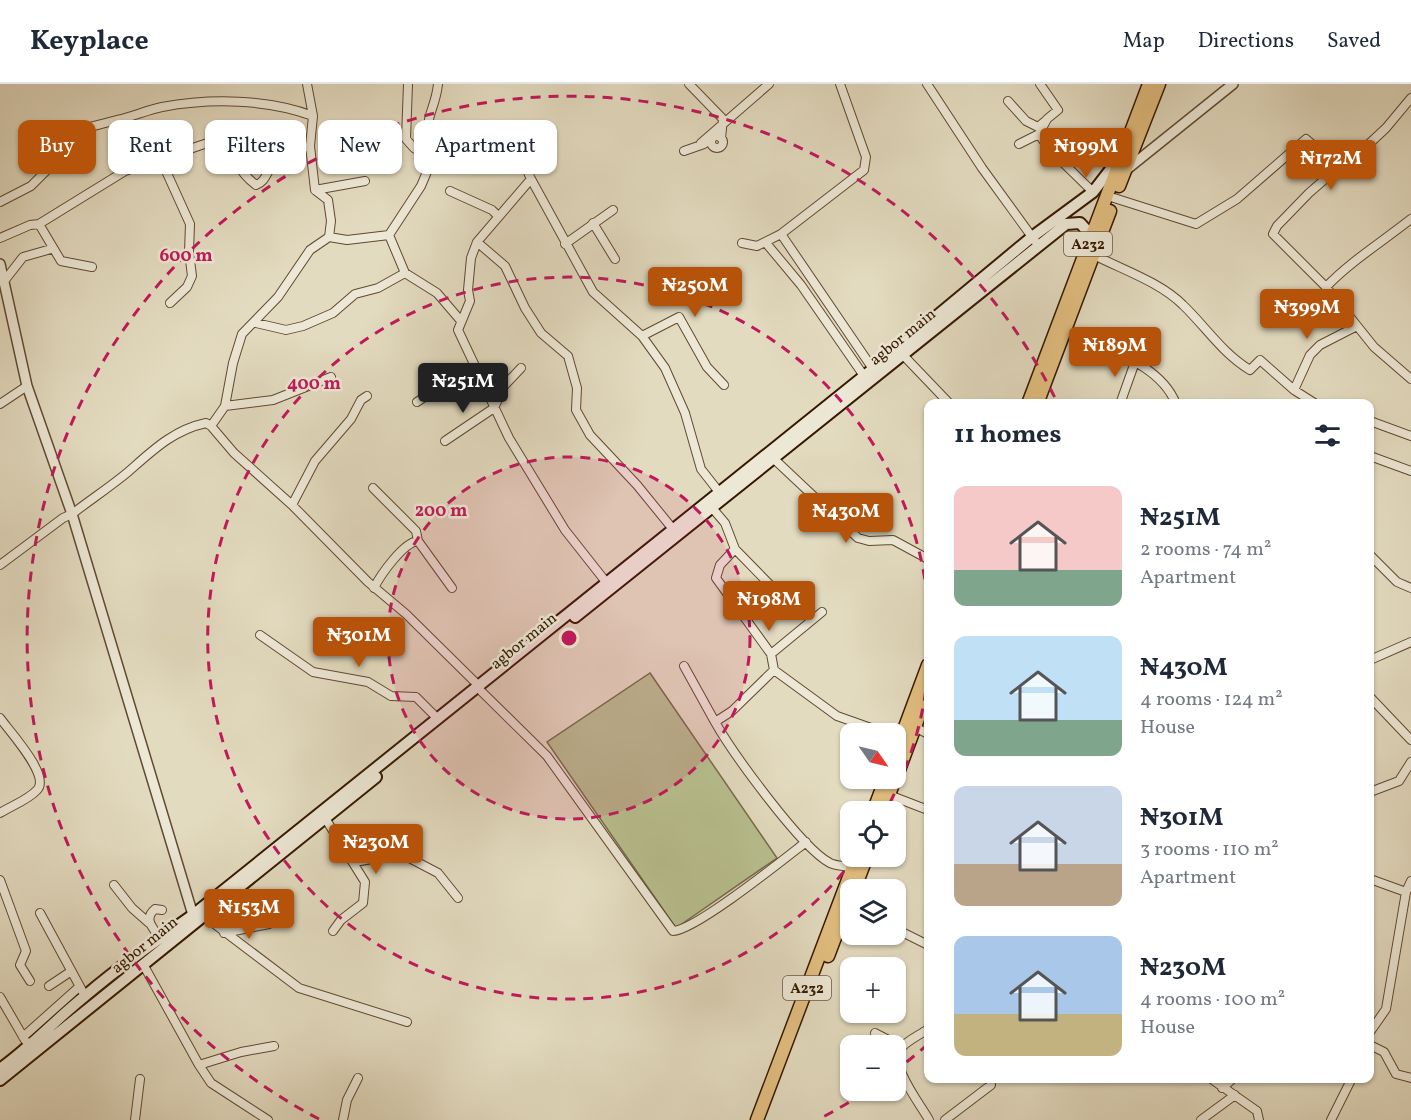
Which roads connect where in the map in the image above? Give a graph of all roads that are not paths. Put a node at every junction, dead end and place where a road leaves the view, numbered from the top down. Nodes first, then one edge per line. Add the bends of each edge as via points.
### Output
1 (307, 84) edge
2 (408, 84) edge
3 (438, 84) edge
4 (689, 84) edge
5 (769, 84) edge
6 (840, 84) edge
7 (927, 84) edge
8 (1040, 84) edge
9 (1149, 84) edge
10 (1158, 84) edge
11 (1233, 84) edge
12 (1411, 98) edge
13 (1008, 101) dead end
14 (313, 116) junction
15 (1047, 119) junction
16 (428, 120) edge
17 (724, 123) junction
18 (1039, 134) junction
19 (701, 143) junction
20 (1018, 144) dead end
21 (310, 146) junction
22 (414, 148) edge
23 (193, 149) edge
24 (684, 151) dead end
25 (1120, 156) junction
26 (1339, 167) junction
27 (1124, 171) junction
28 (122, 174) edge
29 (167, 174) edge
30 (426, 174) edge
31 (529, 174) edge
32 (531, 179) junction
33 (365, 181) dead end
34 (315, 190) junction
35 (450, 191) dead end
36 (1093, 192) junction
37 (1114, 198) junction
38 (0, 202) edge
39 (613, 210) dead end
40 (498, 216) junction
41 (1065, 219) junction
42 (1411, 219) edge
43 (593, 223) junction
44 (39, 224) junction
45 (781, 234) junction
46 (1092, 234) junction
47 (389, 235) junction
48 (328, 237) junction
49 (0, 238) edge
50 (477, 242) junction
51 (1035, 242) junction
52 (742, 243) dead end
53 (766, 243) junction
54 (565, 244) junction
55 (51, 249) junction
56 (1094, 255) junction
57 (615, 259) dead end
58 (0, 264) edge
59 (92, 267) dead end
60 (405, 273) junction
61 (5, 280) junction
62 (1326, 287) junction
63 (170, 303) dead end
64 (460, 321) junction
65 (256, 323) junction
66 (1357, 327) junction
67 (1065, 329) junction
68 (642, 336) junction
69 (903, 355) junction
70 (1135, 362) junction
71 (521, 368) dead end
72 (869, 373) junction
73 (331, 377) dead end
74 (480, 379) junction
75 (1411, 379) edge
76 (724, 385) dead end
77 (27, 386) junction
78 (1294, 390) junction
79 (367, 396) dead end
80 (945, 399) edge
81 (1030, 399) edge
82 (1039, 399) edge
83 (1122, 399) edge
84 (1173, 399) edge
85 (1308, 399) edge
86 (417, 402) dead end
87 (0, 404) edge
88 (225, 406) junction
89 (494, 408) junction
90 (1374, 422) edge
91 (211, 426) junction
92 (1411, 436) edge
93 (445, 441) dead end
94 (1374, 457) edge
95 (774, 459) junction
96 (1411, 471) edge
97 (373, 488) dead end
98 (719, 492) junction
99 (292, 505) junction
100 (713, 509) junction
101 (72, 514) junction
102 (672, 528) junction
103 (418, 541) junction
104 (735, 549) junction
105 (924, 557) edge
106 (1374, 559) edge
107 (0, 565) edge
108 (606, 582) junction
109 (374, 588) junction
110 (452, 588) dead end
111 (1411, 588) edge
112 (777, 592) dead end
113 (822, 612) dead end
114 (260, 635) dead end
115 (1411, 642) edge
116 (771, 654) junction
117 (1374, 658) edge
118 (684, 666) dead end
119 (774, 670) junction
120 (924, 675) edge
121 (481, 689) junction
122 (1374, 701) edge
123 (924, 703) edge
124 (0, 718) edge
125 (438, 719) junction
126 (715, 722) junction
127 (859, 723) edge
128 (904, 723) edge
129 (915, 727) junction
130 (906, 732) edge
131 (924, 732) edge
132 (1411, 740) edge
133 (1409, 768) edge
134 (891, 789) edge
135 (1374, 790) edge
136 (889, 795) junction
137 (887, 801) edge
138 (924, 808) edge
139 (0, 813) edge
140 (325, 818) junction
141 (408, 842) dead end
142 (806, 842) junction
143 (396, 851) junction
144 (353, 862) junction
145 (840, 862) edge
146 (263, 863) junction
147 (853, 867) edge
148 (0, 880) edge
149 (1374, 880) edge
150 (1411, 881) edge
151 (114, 885) dead end
152 (1406, 892) junction
153 (458, 898) dead end
154 (162, 910) dead end
155 (40, 913) dead end
156 (199, 915) junction
157 (149, 922) junction
158 (268, 924) dead end
159 (840, 928) edge
160 (333, 931) dead end
161 (224, 933) junction
162 (906, 934) edge
163 (160, 938) junction
164 (924, 943) edge
165 (143, 964) junction
166 (70, 972) junction
167 (30, 981) dead end
168 (49, 986) dead end
169 (82, 992) junction
170 (0, 997) edge
171 (408, 1022) dead end
172 (1374, 1026) edge
173 (924, 1032) edge
174 (875, 1033) dead end
175 (879, 1035) edge
176 (23, 1037) junction
177 (906, 1044) edge
178 (274, 1046) dead end
179 (30, 1047) junction
180 (1374, 1047) edge
181 (199, 1065) junction
182 (0, 1069) edge
183 (358, 1078) dead end
184 (1411, 1078) edge
185 (140, 1079) dead end
186 (0, 1080) edge
187 (906, 1082) edge
188 (991, 1083) edge
189 (1216, 1083) edge
190 (1228, 1083) edge
191 (1350, 1083) edge
192 (1222, 1088) junction
193 (1235, 1095) junction
194 (248, 1109) junction
195 (135, 1120) edge
196 (256, 1120) edge
197 (267, 1120) edge
198 (343, 1120) edge
199 (757, 1120) edge
200 (765, 1120) edge
201 (929, 1120) edge
202 (945, 1120) edge
203 (1201, 1120) edge
204 (1259, 1120) edge
205 (1331, 1120) edge

1 - 14 street
2 - 22 street via 406,140
3 - 16 street
4 - 17 street
5 - 17 street
6 - 45 street via 866,157 864,170
7 - 51 street
8 - 15 street via 1058,110
9 - 25 highway, A232
10 - 27 highway, A232
11 - 27 street
12 - 26 street via 1386,128
13 - 15 street via 1026,121 1038,127
14 - 21 street
14 - 38 street via 258,104 207,102 161,107 85,127 64,135 59,158 30,186
15 - 18 street
17 - 19 street
17 - 19 street via 721,138 713,137 711,145
18 - 20 street
18 - 36 street
19 - 24 street via 698,148
21 - 23 street via 293,150 272,166 260,185 246,179 233,160 228,136
21 - 34 street
25 - 36 main road, agbor main
25 - 46 highway, A232
26 - 37 street via 1306,139 1238,199 1196,224
26 - 62 street via 1283,219 1273,234
27 - 37 highway, A232
28 - 44 street
29 - 63 street via 190,224 192,276 188,287
30 - 47 street
31 - 32 street
32 - 40 street
32 - 54 street
33 - 34 street
34 - 48 street via 328,200
35 - 40 street
36 - 41 main road, agbor main
37 - 56 highway, A232
39 - 43 street
40 - 50 street
41 - 46 main road via 1080,223
41 - 51 main road, agbor main
42 - 62 street via 1345,267
43 - 54 street
43 - 57 street
44 - 49 street
44 - 55 street
45 - 53 street
45 - 72 street
46 - 81 highway, A232
47 - 48 street via 347,240
47 - 60 street
48 - 65 street via 310,250
50 - 64 street via 471,258 470,301
50 - 102 street via 505,266 541,333 568,356 577,388 576,410 590,435
51 - 69 main road, agbor main
51 - 72 main road, agbor main
52 - 53 street
53 - 72 street
54 - 68 street via 593,292
55 - 59 street via 61,261
55 - 61 street via 23,257
56 - 67 highway, A232
56 - 78 street via 1164,290 1183,304 1237,362 1250,370 1260,360
58 - 61 street
60 - 64 street via 437,293
60 - 65 street via 378,288 355,294 333,313 303,326 286,330
61 - 77 street
62 - 66 street
64 - 74 street via 458,330
65 - 88 street via 242,334
66 - 75 street
66 - 78 street via 1320,345 1310,355
67 - 70 street
67 - 82 highway, A232
68 - 76 street via 679,317 707,367
68 - 98 street via 665,368 685,413 701,469
69 - 80 street
69 - 95 main road, agbor main
70 - 83 street
70 - 84 street via 1164,384
71 - 89 street via 504,387
72 - 98 main road, agbor main
73 - 88 street via 273,400
74 - 86 street via 444,384
74 - 89 street
77 - 87 street
77 - 101 street
78 - 85 street
79 - 99 street via 315,461
88 - 91 street
89 - 93 street
89 - 108 street via 565,530
90 - 92 street
91 - 99 street via 234,453
91 - 101 street via 197,425 167,439
94 - 96 street
95 - 100 main road, agbor main
95 - 105 street via 858,538 893,540
97 - 103 street via 416,531
98 - 102 main road, agbor main
99 - 109 street
100 - 104 street
100 - 121 main road, agbor main
101 - 107 street
101 - 156 street
102 - 108 main road, agbor main
103 - 109 street via 407,545
103 - 110 street
104 - 112 street
104 - 116 street via 716,570 716,578
106 - 111 street via 1397,582
108 - 121 main road, agbor main
109 - 121 street
113 - 116 street
114 - 125 street via 313,672 368,682 391,696 416,697
115 - 117 street
116 - 119 street
118 - 126 street
119 - 126 street
119 - 127 street via 837,716
120 - 128 highway
121 - 125 main road, agbor main
121 - 140 main road, agbor main
121 - 142 street via 547,756 673,931 727,900
122 - 132 street
123 - 129 highway
124 - 139 street via 40,771 41,784 37,791
125 - 146 main road, agbor main
126 - 142 street
129 - 130 highway
129 - 131 street
133 - 135 street via 1399,781
134 - 136 highway
136 - 137 highway
136 - 138 street
140 - 144 street
140 - 146 main road, agbor main
141 - 143 street
142 - 145 street via 830,862
143 - 144 street
143 - 153 street via 438,873
144 - 160 street via 365,882 363,903
146 - 156 main road, agbor main
147 - 199 highway, A232
148 - 167 street via 26,951 20,965
149 - 152 street
150 - 152 street
151 - 157 street
152 - 172 street via 1386,1010
154 - 157 street via 152,911
155 - 166 street
156 - 161 street
156 - 163 main road, agbor main
156 - 165 main road, agbor main
157 - 163 street
158 - 161 street
159 - 200 highway, A232
161 - 171 street via 299,988
162 - 164 street
163 - 169 main road, agbor main
165 - 181 street
165 - 186 main road, agbor main
166 - 168 street
166 - 169 street
169 - 176 street
169 - 179 main road, agbor main
170 - 176 street
173 - 177 street
174 - 175 street
176 - 179 street
178 - 181 street
179 - 182 main road, agbor main
180 - 184 street via 1384,1052 1396,1074
181 - 194 street via 211,1083
183 - 198 street
185 - 195 street
187 - 201 street
188 - 202 street
189 - 192 street
190 - 192 street
191 - 205 street
192 - 193 street
193 - 203 street
193 - 204 street via 1257,1111
194 - 196 street
194 - 197 street

